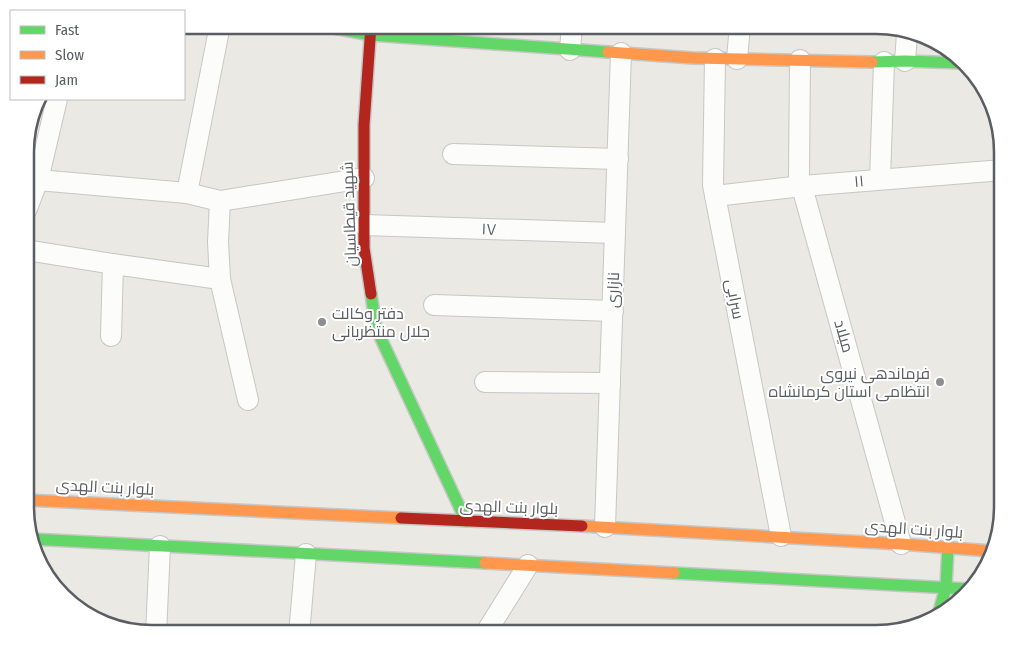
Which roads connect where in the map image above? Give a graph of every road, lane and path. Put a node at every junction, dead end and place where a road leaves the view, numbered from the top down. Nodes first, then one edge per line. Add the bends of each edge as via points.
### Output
1 (218, 34) edge
2 (371, 34) edge
3 (411, 34) edge
4 (571, 34) edge
5 (739, 34) edge
6 (907, 38) edge
7 (570, 50) junction
8 (621, 53) junction
9 (715, 59) junction
10 (737, 59) junction
11 (800, 60) junction
12 (905, 61) junction
13 (884, 62) junction
14 (954, 63) edge
15 (56, 100) edge
16 (453, 154) dead end
17 (618, 159) junction
18 (994, 171) edge
19 (364, 178) junction
20 (880, 179) junction
21 (38, 180) junction
22 (802, 186) junction
23 (34, 190) edge
24 (187, 193) junction
25 (715, 196) junction
26 (220, 201) junction
27 (364, 225) junction
28 (615, 233) junction
29 (34, 251) edge
30 (112, 264) junction
31 (220, 280) junction
32 (434, 305) dead end
33 (613, 311) junction
34 (111, 336) dead end
35 (485, 382) dead end
36 (610, 383) junction
37 (248, 400) dead end
38 (34, 501) edge
39 (466, 521) junction
40 (605, 527) junction
41 (781, 536) junction
42 (38, 539) edge
43 (901, 544) junction
44 (160, 546) junction
45 (948, 547) junction
46 (986, 551) edge
47 (306, 554) junction
48 (528, 565) junction
49 (946, 587) junction
50 (962, 588) edge
51 (941, 606) edge
52 (156, 625) edge
53 (300, 625) edge
54 (491, 625) edge

1 - 24 street
2 - 19 main road, شهید قیطاسیان
3 - 7 main road
4 - 7 street
5 - 10 street
6 - 12 street
7 - 8 main road
8 - 9 main road
8 - 17 street, نازاری
9 - 10 main road
9 - 25 street, سرابی via 712,185
10 - 11 main road
11 - 13 main road
11 - 22 street, میلاد
12 - 13 main road
12 - 14 main road
13 - 20 street
15 - 21 street
16 - 17 street
17 - 28 street, نازاری
18 - 20 street, ۱۱
19 - 26 street
19 - 27 main road, شهید قیطاسیان
20 - 22 street, ۱۱
21 - 23 street
21 - 24 street
22 - 25 street, ۱۱
22 - 43 street, میلاد
24 - 26 street
25 - 41 street, سرابی
26 - 31 street
27 - 28 street, ۱۷
27 - 39 main road, شهید قیطاسیان via 364,248 376,328
28 - 33 street, نازاری
29 - 30 street
30 - 31 street
30 - 34 street
31 - 37 street
32 - 33 street
33 - 36 street, نازاری
35 - 36 street
36 - 40 street, نازاری
38 - 39 main road, بلوار بنت الهدی via 222,515
39 - 40 main road, بلوار بنت الهدی
40 - 41 main road, بلوار بنت الهدی
41 - 43 main road, بلوار بنت الهدی
42 - 44 main road
43 - 45 main road, بلوار بنت الهدی
44 - 47 main road via 221,544
44 - 52 street
45 - 46 main road, بلوار بنت الهدی
45 - 49 main road
47 - 48 main road
47 - 53 street
48 - 49 main road
48 - 54 street
49 - 50 main road
49 - 51 main road

